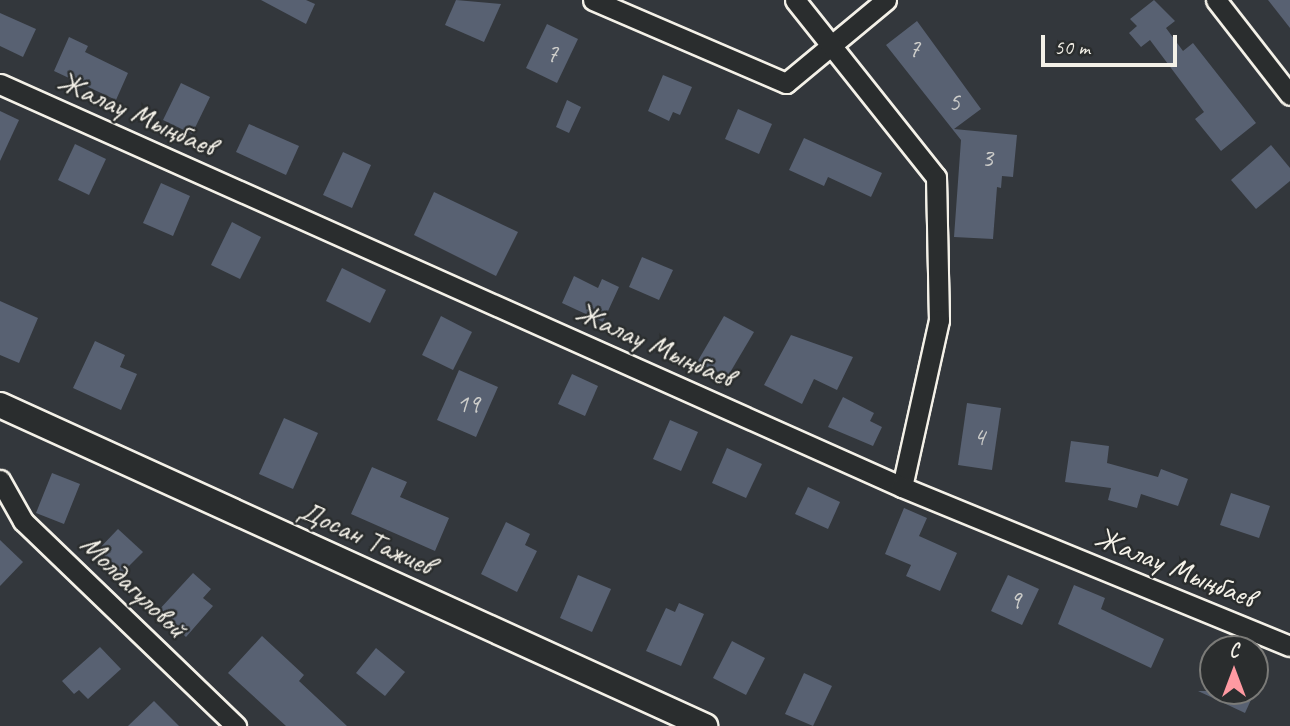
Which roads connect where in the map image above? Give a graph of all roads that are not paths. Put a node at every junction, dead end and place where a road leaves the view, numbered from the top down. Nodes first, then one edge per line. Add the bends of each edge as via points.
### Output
1 (593, 0) edge
2 (795, 0) edge
3 (886, 0) edge
4 (1216, 0) edge
5 (831, 45) junction
6 (0, 85) edge
7 (1290, 95) edge
8 (0, 405) edge
9 (0, 480) edge
10 (902, 486) junction
11 (1290, 646) edge
12 (236, 726) edge
13 (705, 726) edge

1 - 5 street via 786,83
2 - 5 street
3 - 5 street
4 - 7 street
5 - 10 street via 936,177 939,320
6 - 10 street, Жалау Мыңбаев
8 - 13 street, Досан Тажиев
9 - 12 street, Молдагуловой via 23,521
10 - 11 street, Жалау Мыңбаев

